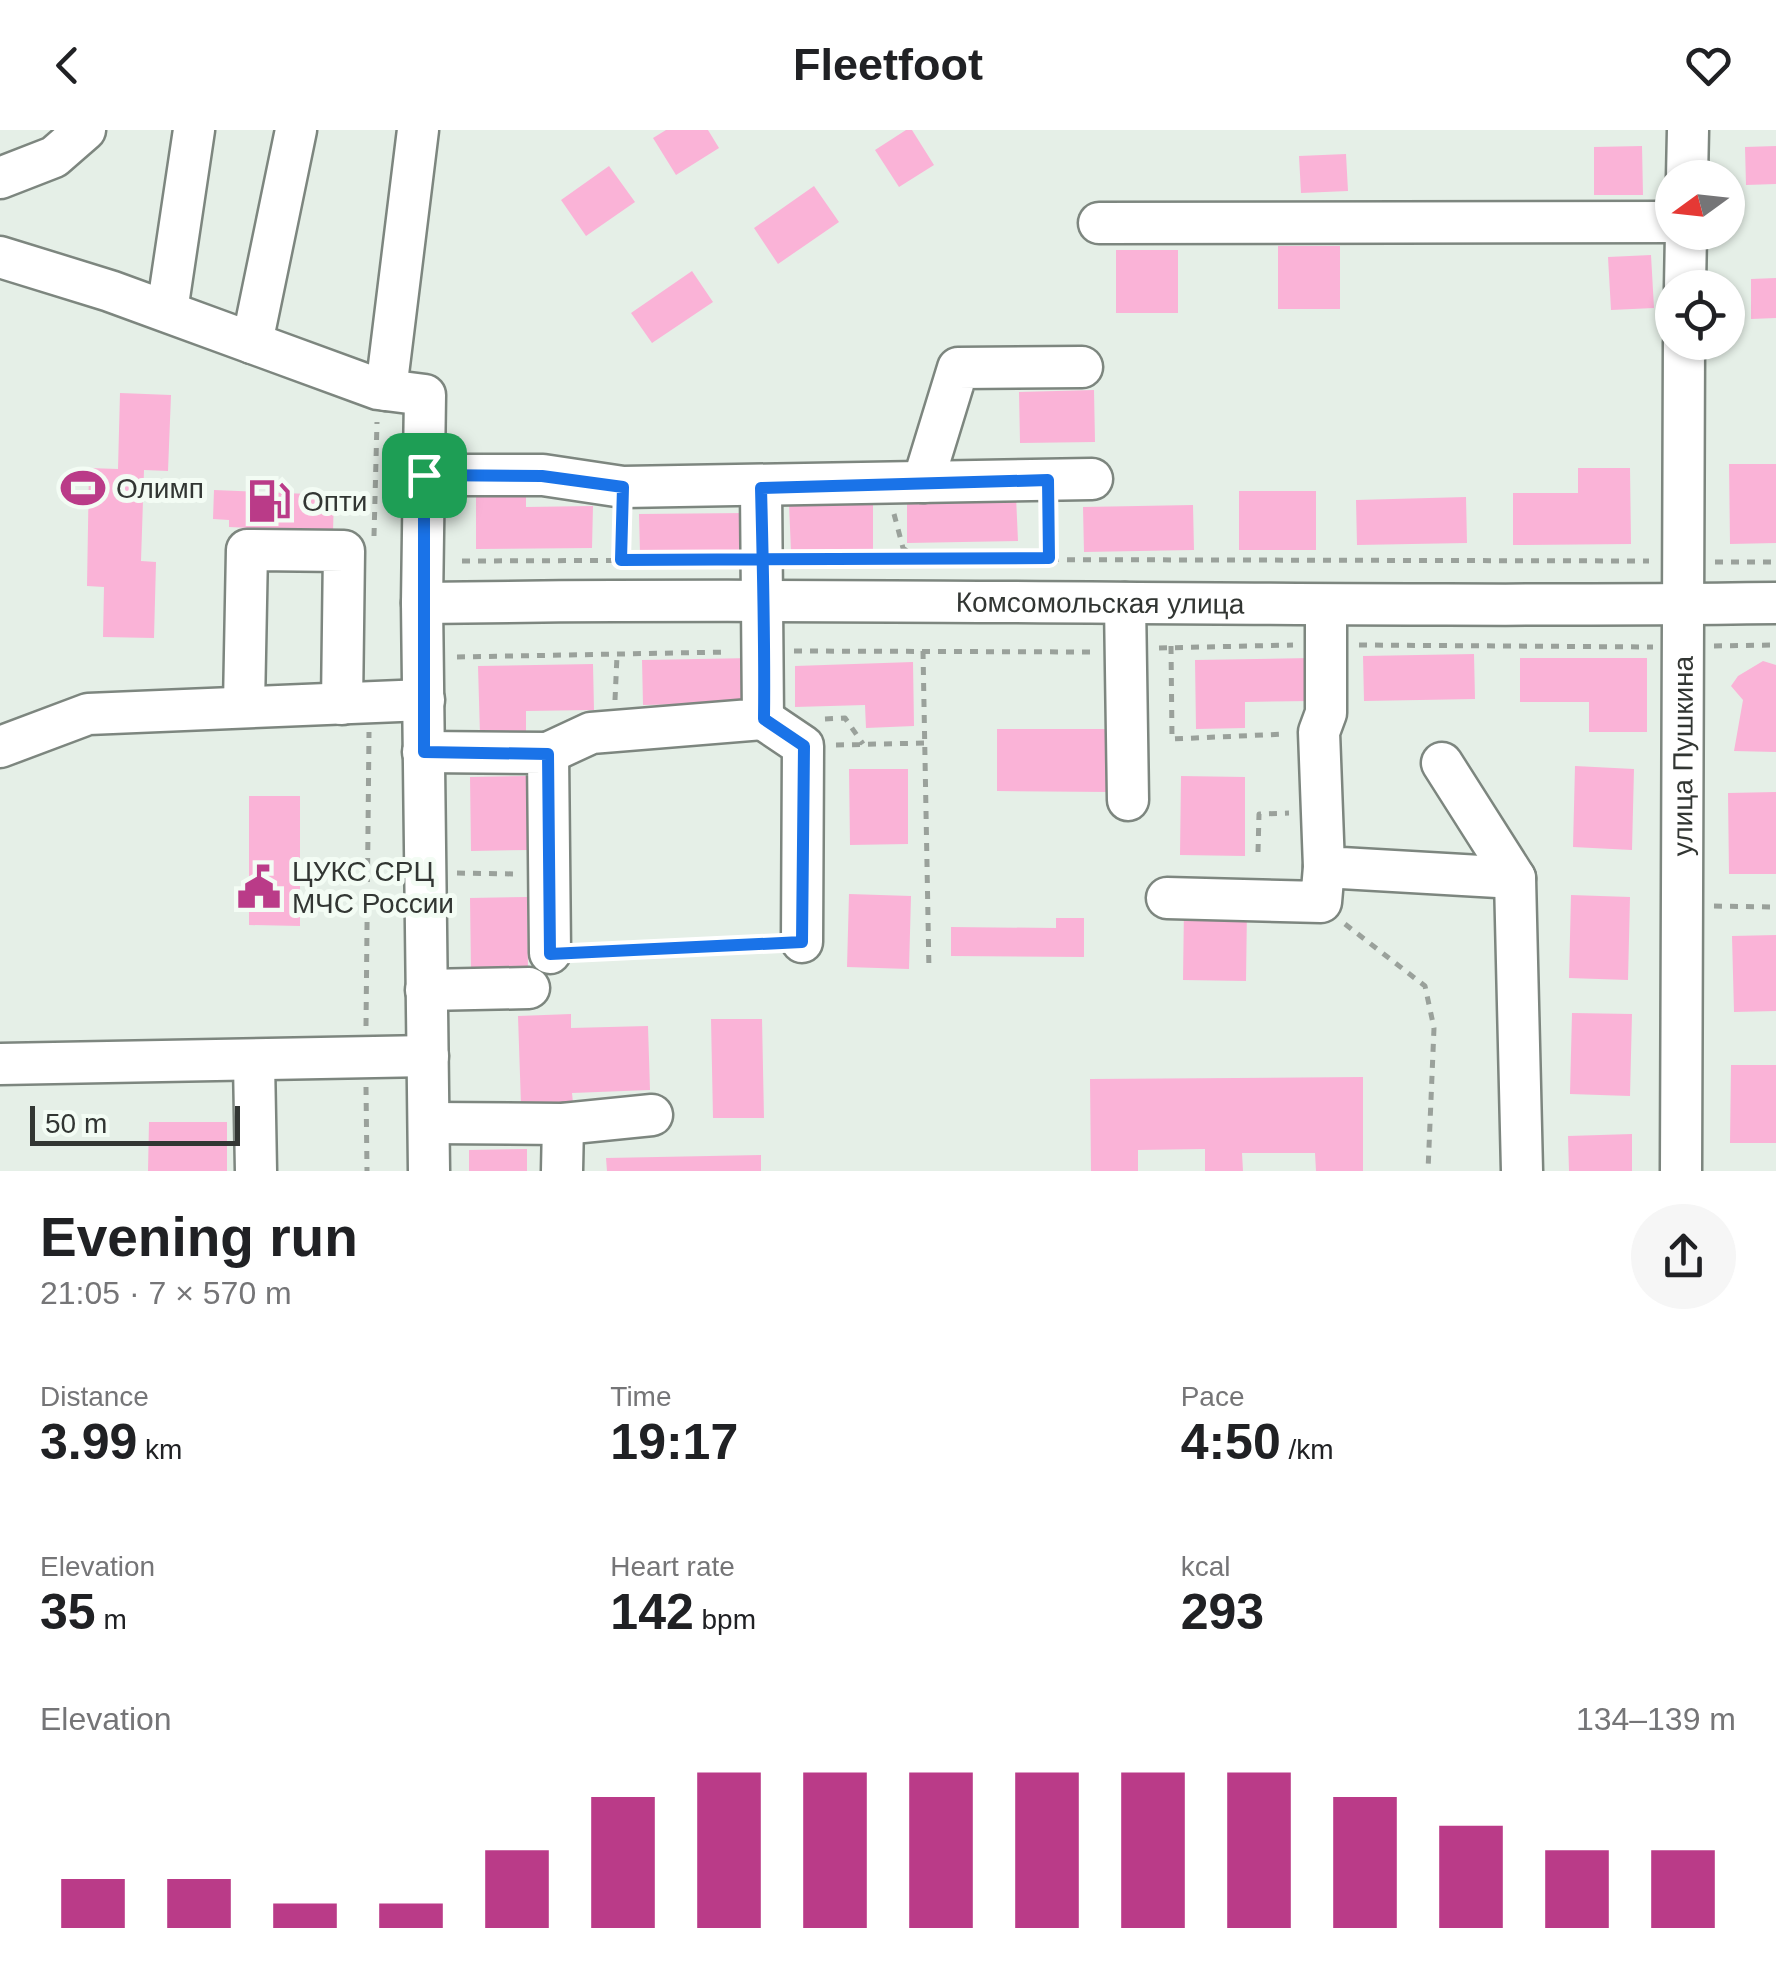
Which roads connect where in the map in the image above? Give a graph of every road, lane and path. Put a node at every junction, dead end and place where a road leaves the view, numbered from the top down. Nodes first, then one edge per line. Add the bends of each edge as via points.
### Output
1 (85, 130) edge
2 (194, 130) edge
3 (296, 130) edge
4 (418, 130) edge
5 (1688, 130) edge
6 (1687, 160) edge
7 (0, 178) edge
8 (1655, 222) edge
9 (1099, 223) dead end
10 (0, 256) edge
11 (167, 311) junction
12 (252, 343) junction
13 (1684, 360) edge
14 (1082, 367) dead end
15 (396, 392) junction
16 (424, 475) junction
17 (1092, 479) dead end
18 (1048, 480) junction
19 (923, 482) junction
20 (879, 485) junction
21 (623, 487) junction
22 (761, 488) junction
23 (374, 546) dead end
24 (1049, 558) junction
25 (916, 559) junction
26 (621, 560) junction
27 (462, 561) dead end
28 (1681, 562) junction
29 (1776, 562) edge
30 (763, 579) junction
31 (422, 602) junction
32 (1776, 603) edge
33 (1125, 604) junction
34 (1680, 604) junction
35 (1326, 606) junction
36 (1171, 646) dead end
37 (924, 651) dead end
38 (424, 700) junction
39 (356, 704) junction
40 (244, 706) junction
41 (764, 719) junction
42 (1319, 732) junction
43 (925, 743) junction
44 (804, 746) junction
45 (0, 747) edge
46 (424, 752) junction
47 (548, 754) junction
48 (1442, 763) dead end
49 (1128, 800) dead end
50 (1322, 812) junction
51 (1258, 852) dead end
52 (454, 873) dead end
53 (546, 875) junction
54 (1516, 878) junction
55 (1323, 884) junction
56 (1167, 898) dead end
57 (1710, 906) dead end
58 (1776, 907) edge
59 (802, 942) joint
60 (550, 954) joint
61 (929, 971) dead end
62 (529, 988) dead end
63 (426, 990) junction
64 (428, 1056) junction
65 (366, 1060) junction
66 (254, 1062) junction
67 (0, 1064) edge
68 (652, 1116) dead end
69 (430, 1123) junction
70 (562, 1124) junction
71 (256, 1171) edge
72 (368, 1171) edge
73 (428, 1171) edge
74 (562, 1171) edge
75 (1428, 1171) edge
76 (1522, 1171) edge
77 (1680, 1171) edge

1 - 7 street via 54,157
2 - 11 street
3 - 12 street
4 - 15 street
5 - 6 street
8 - 9 street
10 - 11 street
11 - 12 street
12 - 15 street
13 - 28 street, улица Пушкина
14 - 19 street via 958,368
15 - 16 street
15 - 23 path
16 - 21 street via 542,476
16 - 31 street
17 - 18 street
18 - 19 street
18 - 24 path
19 - 20 street
20 - 22 street
20 - 25 path via 890,499 902,548
21 - 22 street
21 - 26 path
22 - 30 street
24 - 25 path
24 - 28 path
25 - 30 path
26 - 27 path
26 - 30 path
28 - 29 path
28 - 34 street, улица Пушкина
30 - 31 street, Комсомольская улица
30 - 33 street, Комсомольская улица
30 - 41 street
31 - 38 street
32 - 34 street, Комсомольская улица
33 - 35 street, Комсомольская улица
33 - 49 street
34 - 35 street, Комсомольская улица
34 - 77 street, улица Пушкина
35 - 42 street via 1326,713
36 - 42 path via 1172,739
37 - 43 path
38 - 39 street
38 - 46 street
39 - 40 street
39 - 40 street via 344,550 247,550
39 - 65 path
40 - 45 street via 88,714
41 - 44 street
41 - 47 street via 592,734
42 - 50 street
43 - 44 path
43 - 61 path
44 - 59 street
46 - 47 street
46 - 63 street
47 - 53 street
48 - 54 street
50 - 51 path via 1260,814
50 - 55 street
52 - 53 path
53 - 60 street
54 - 55 street
54 - 76 street
55 - 56 street
55 - 75 path via 1425,986 1434,1028
57 - 58 path
59 - 60 path
62 - 63 street
63 - 64 street
64 - 65 street
64 - 69 street
65 - 66 street
65 - 72 path
66 - 67 street
66 - 71 street
68 - 70 street
69 - 70 street
69 - 73 street
70 - 74 street

